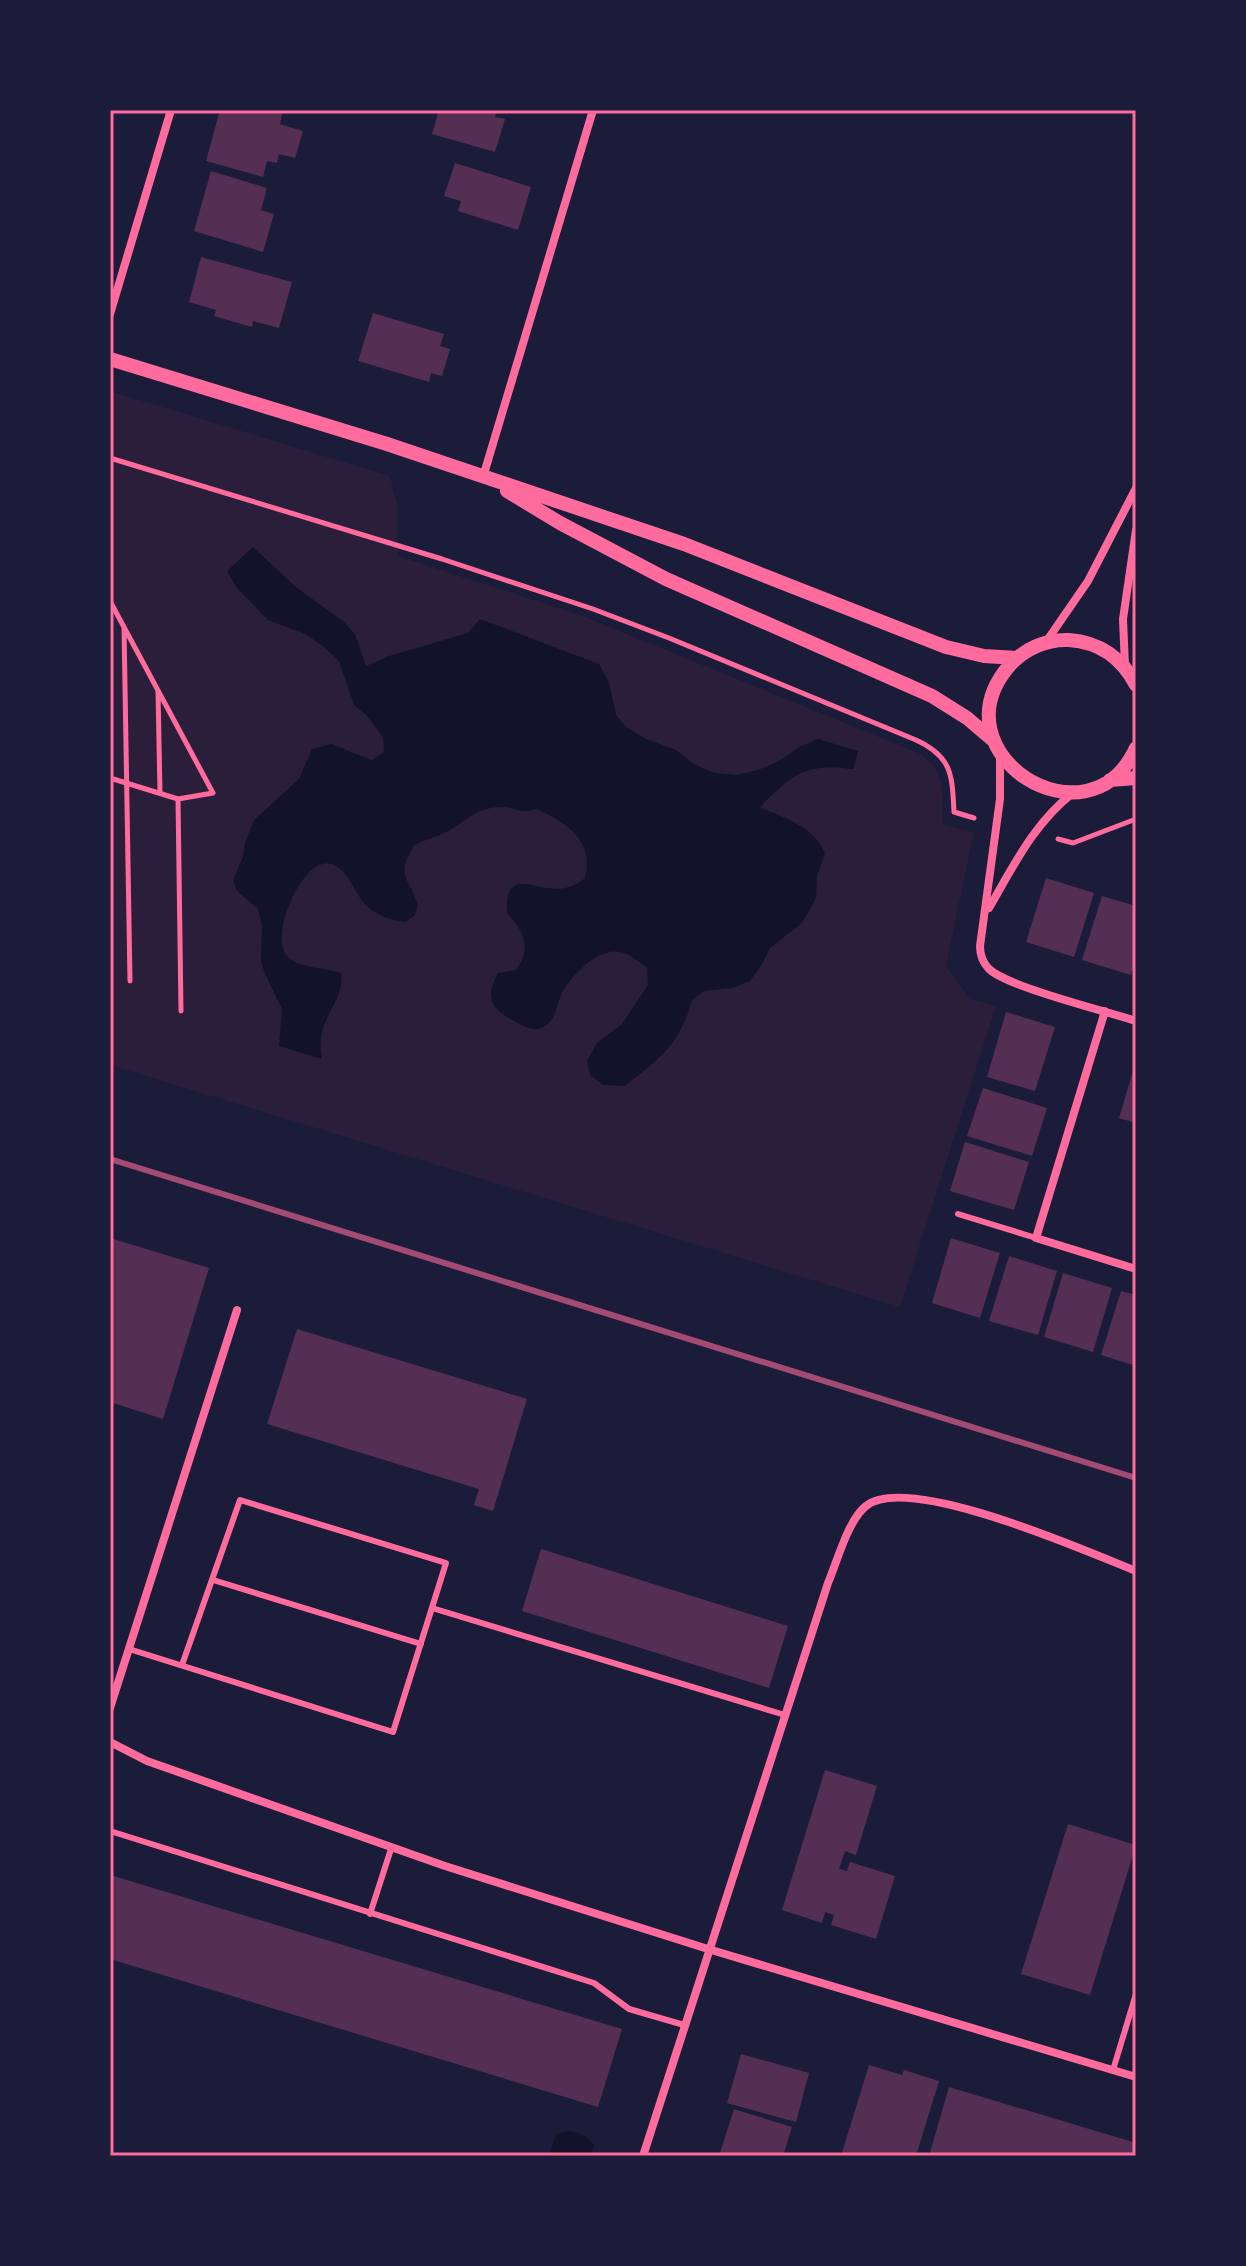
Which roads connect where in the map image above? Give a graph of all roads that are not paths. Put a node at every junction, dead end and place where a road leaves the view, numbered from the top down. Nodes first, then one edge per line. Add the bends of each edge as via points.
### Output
1 (171, 110) edge
2 (593, 110) edge
3 (110, 314) edge
4 (110, 359) edge
5 (483, 477) junction
6 (1136, 488) edge
7 (1136, 530) edge
8 (1046, 642) junction
9 (1017, 658) junction
10 (1125, 667) junction
11 (1136, 685) edge
12 (997, 746) junction
13 (1136, 748) edge
14 (1136, 778) edge
15 (1110, 780) junction
16 (1074, 792) junction
17 (986, 913) junction
18 (1105, 1011) junction
19 (1136, 1021) edge
20 (958, 1214) dead end
21 (1036, 1238) junction
22 (1136, 1269) edge
23 (237, 1310) dead end
24 (1136, 1571) edge
25 (213, 1580) junction
26 (432, 1608) junction
27 (421, 1644) junction
28 (129, 1649) junction
29 (182, 1665) junction
30 (110, 1708) edge
31 (785, 1715) junction
32 (110, 1742) edge
33 (110, 1831) edge
34 (391, 1849) junction
35 (370, 1914) junction
36 (708, 1949) junction
37 (1136, 1994) edge
38 (684, 2025) junction
39 (1113, 2070) junction
40 (1136, 2077) edge
41 (643, 2156) edge

1 - 3 street
2 - 5 street
4 - 5 street
5 - 9 street via 732,562 946,647
5 - 12 street via 666,579 932,696
6 - 8 street via 1088,581
7 - 10 street via 1123,619
8 - 9 street
8 - 10 street via 1089,644
9 - 12 street via 993,696 990,710
10 - 11 street
12 - 16 street via 1030,783
12 - 17 street via 1000,799
13 - 15 street
14 - 15 street
15 - 16 street
16 - 17 street via 1033,832
17 - 18 street via 980,946 983,961 995,974
18 - 19 street
18 - 21 street
20 - 21 lane
21 - 22 street
23 - 28 street
24 - 31 street via 959,1506 908,1497 879,1499 854,1521
25 - 26 lane via 240,1500 446,1563
25 - 27 lane
25 - 29 lane
26 - 27 lane
26 - 31 lane
27 - 29 lane via 393,1732
28 - 29 lane
28 - 30 street
31 - 36 street
32 - 34 street via 147,1761
33 - 35 lane
34 - 35 lane
34 - 36 street
35 - 38 lane via 594,1983 629,2009
36 - 38 street
36 - 39 street
37 - 39 lane
38 - 41 street
39 - 40 street

